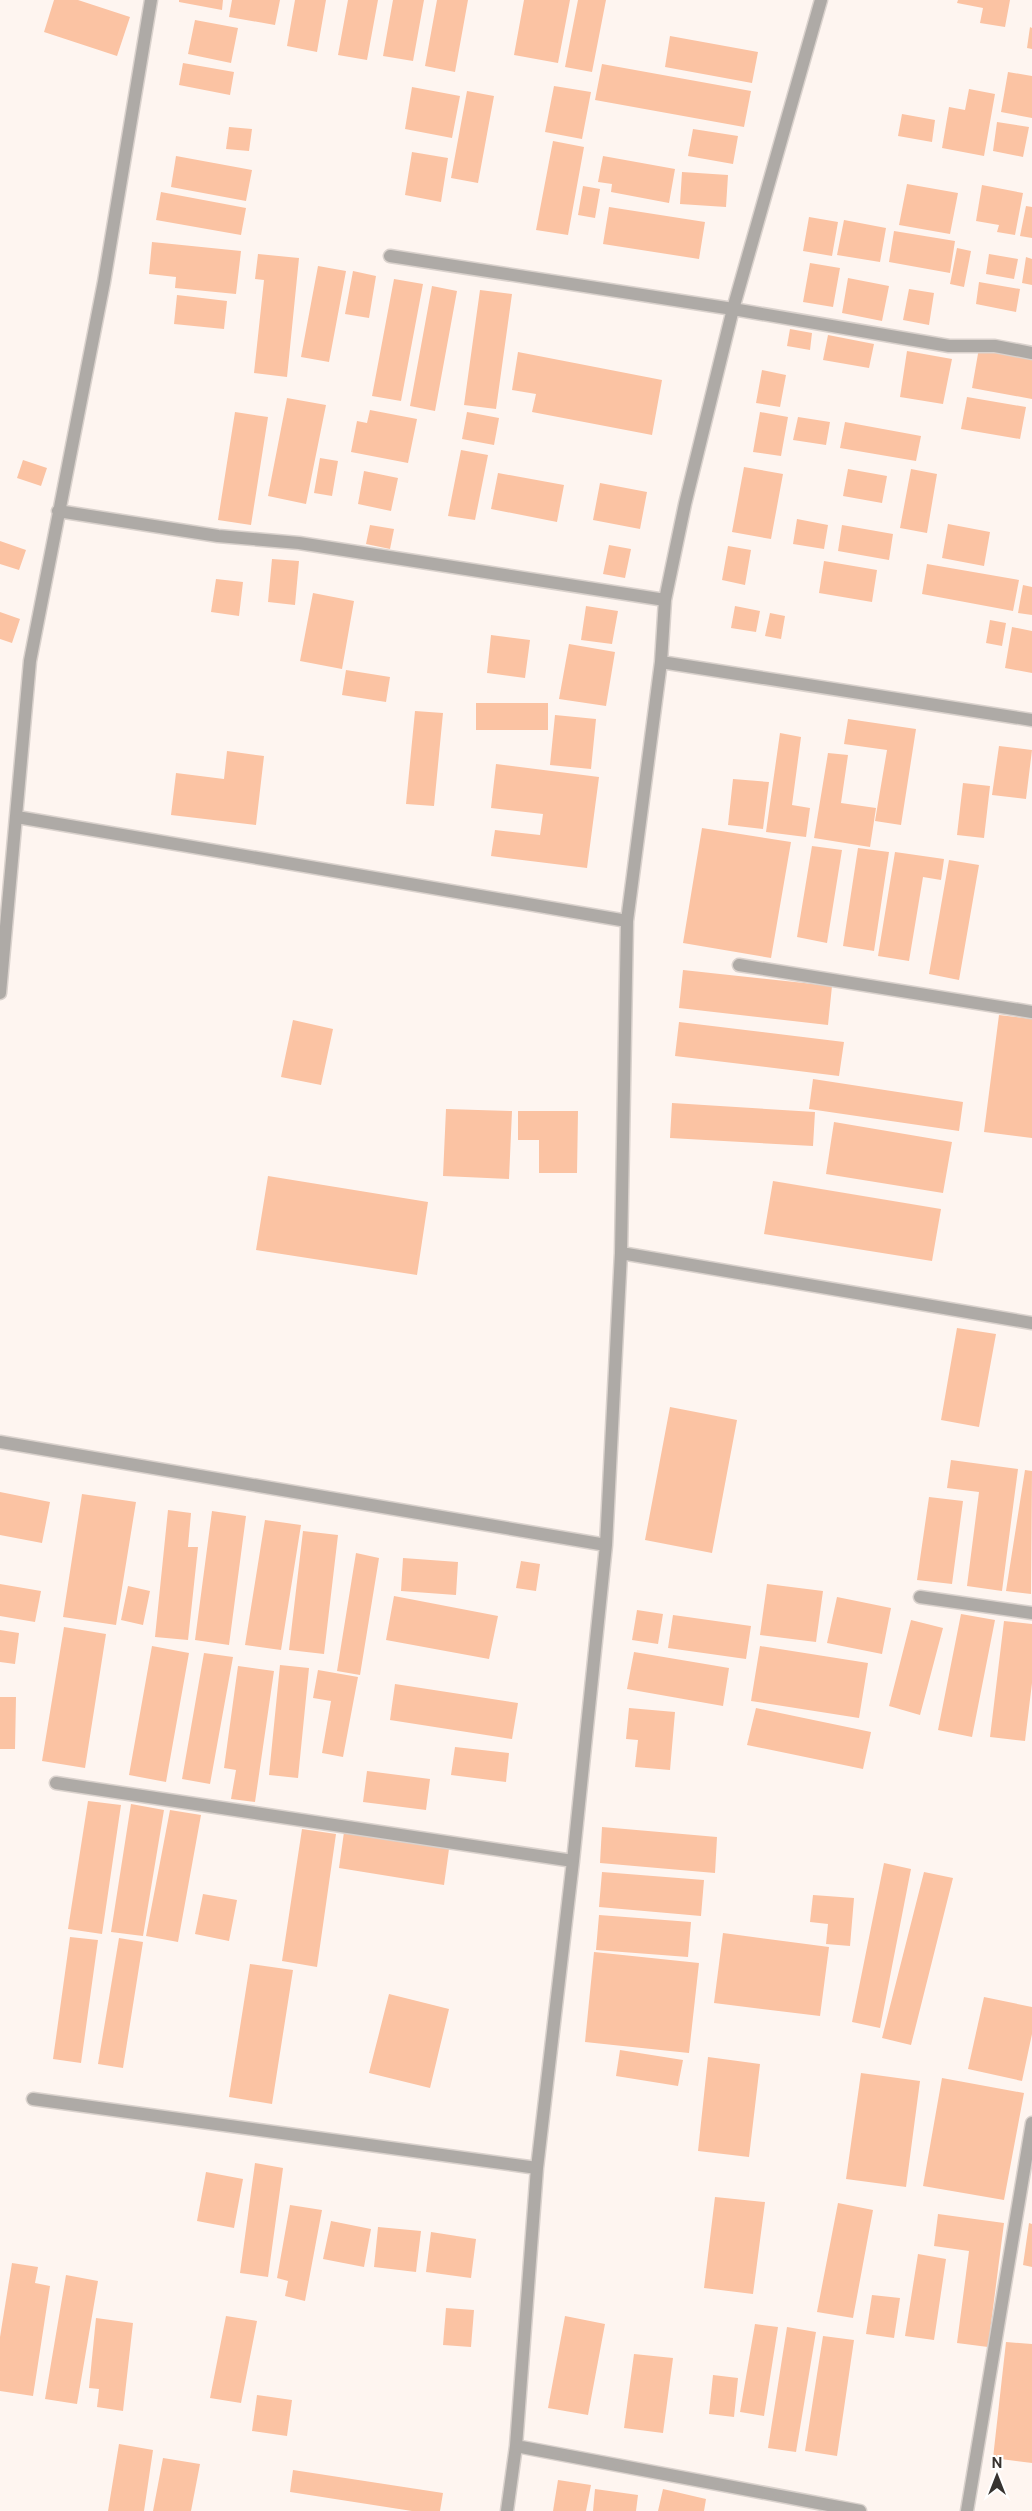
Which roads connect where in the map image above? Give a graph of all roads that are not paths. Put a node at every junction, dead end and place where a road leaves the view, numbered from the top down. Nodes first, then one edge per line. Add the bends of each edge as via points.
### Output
1 (151, 0) edge
2 (821, 0) edge
3 (390, 256) dead end
4 (733, 309) junction
5 (1032, 353) edge
6 (58, 511) junction
7 (665, 600) junction
8 (660, 662) junction
9 (1032, 720) edge
10 (17, 817) junction
11 (627, 921) junction
12 (739, 965) dead end
13 (0, 993) edge
14 (1032, 1012) edge
15 (621, 1253) junction
16 (1032, 1323) edge
17 (0, 1442) edge
18 (606, 1545) junction
19 (920, 1597) dead end
20 (1032, 1613) edge
21 (56, 1783) dead end
22 (573, 1861) junction
23 (33, 2099) dead end
24 (1032, 2122) edge
25 (537, 2168) junction
26 (516, 2446) junction
27 (507, 2511) edge
28 (860, 2511) edge
29 (967, 2511) edge

1 - 6 street via 104,282
2 - 4 street
3 - 4 street
4 - 5 street via 949,346 995,346
4 - 7 street
6 - 7 street via 218,536 299,543
6 - 10 street via 30,661
7 - 8 street
8 - 9 street
8 - 11 street
10 - 11 street
10 - 13 street
11 - 15 street
12 - 14 street
15 - 16 street
15 - 18 street
17 - 18 street
18 - 22 street
19 - 20 street
21 - 22 street
22 - 25 street
23 - 25 street
24 - 29 street
25 - 26 street
26 - 27 street
26 - 28 street

